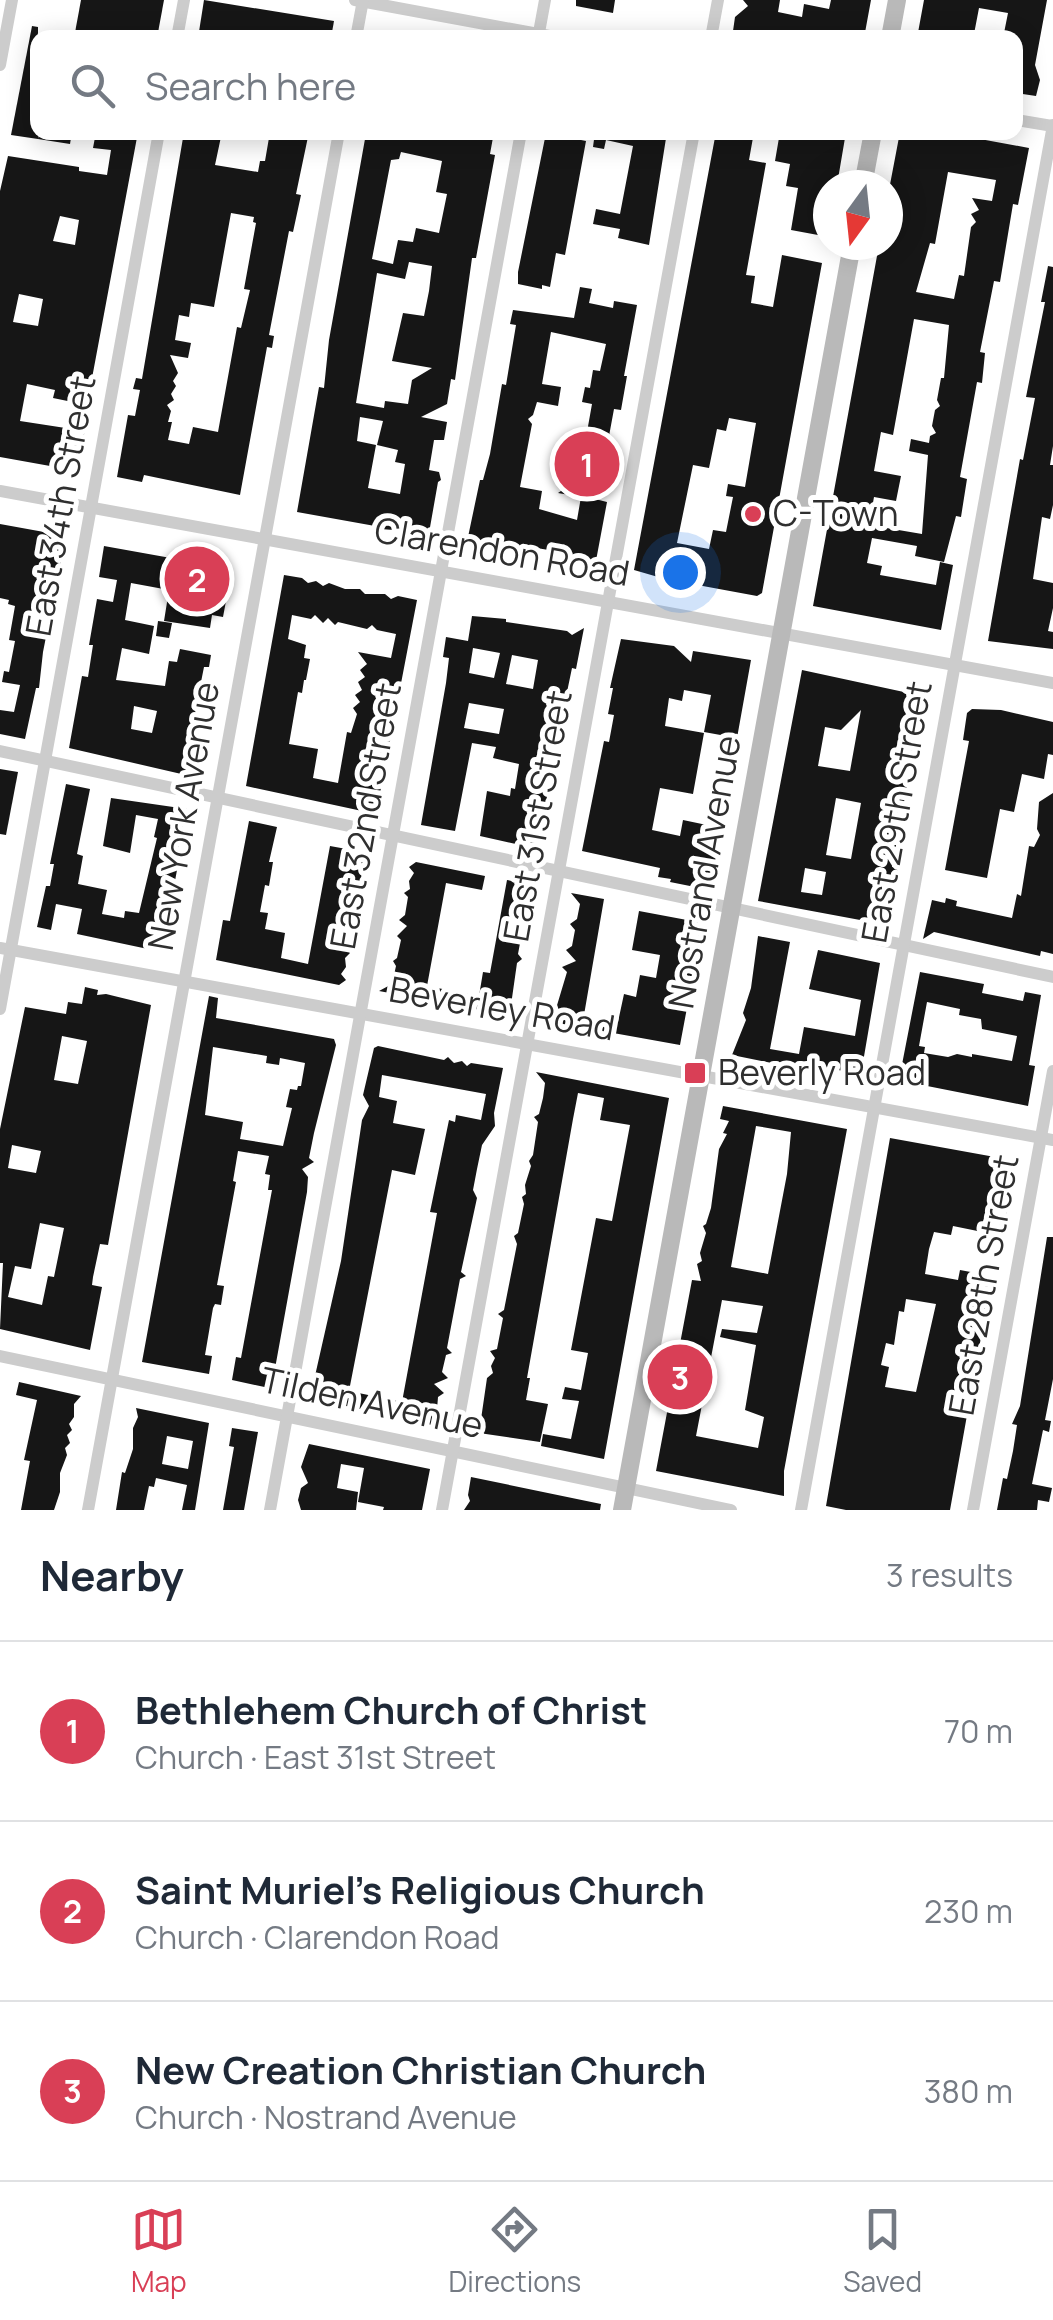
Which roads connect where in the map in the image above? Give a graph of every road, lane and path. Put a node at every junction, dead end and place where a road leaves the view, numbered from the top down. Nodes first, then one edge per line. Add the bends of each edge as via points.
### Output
1 (12, 0) edge
2 (184, 0) edge
3 (355, 0) edge
4 (545, 0) edge
5 (718, 0) edge
6 (897, 0) edge
7 (363, 1) edge
8 (178, 30) edge
9 (358, 30) edge
10 (509, 30) edge
11 (540, 30) edge
12 (712, 30) edge
13 (891, 30) edge
14 (0, 65) edge
15 (1023, 121) edge
16 (1053, 126) edge
17 (159, 140) edge
18 (338, 140) edge
19 (520, 140) edge
20 (693, 140) edge
21 (871, 140) edge
22 (866, 170) edge
23 (849, 260) edge
24 (0, 490) edge
25 (92, 507) junction
26 (264, 539) junction
27 (441, 571) junction
28 (608, 602) junction
29 (782, 633) junction
30 (954, 664) junction
31 (1053, 683) edge
32 (0, 751) edge
33 (45, 762) junction
34 (217, 799) junction
35 (392, 837) junction
36 (558, 873) junction
37 (731, 910) junction
38 (903, 947) junction
39 (5, 949) edge
40 (1053, 977) edge
41 (184, 982) junction
42 (0, 1009) edge
43 (360, 1014) junction
44 (527, 1044) junction
45 (1053, 1070) edge
46 (701, 1076) junction
47 (874, 1108) junction
48 (1047, 1139) edge
49 (0, 1356) edge
50 (112, 1380) junction
51 (286, 1416) junction
52 (452, 1451) junction
53 (626, 1488) junction
54 (88, 1510) edge
55 (270, 1510) edge
56 (442, 1510) edge
57 (622, 1510) edge
58 (731, 1510) edge
59 (801, 1510) edge
60 (973, 1510) edge

1 - 14 street
2 - 8 street
3 - 7 street
4 - 11 street
5 - 12 street
6 - 13 main road
7 - 9 street
7 - 10 street
15 - 16 street
16 - 30 street, East 29th Street
17 - 25 street, East 34th Street
18 - 26 street, New York Avenue
19 - 27 street, East 32nd Street
20 - 28 street, East 31st Street
21 - 22 main road
23 - 29 main road, Nostrand Avenue
24 - 25 street, Clarendon Road
25 - 26 street, Clarendon Road
25 - 33 street, East 34th Street
26 - 27 street, Clarendon Road
26 - 34 street, New York Avenue
27 - 28 street, Clarendon Road
27 - 35 street, East 32nd Street
28 - 29 street, Clarendon Road
28 - 36 street, East 31st Street
29 - 30 street, Clarendon Road
29 - 37 main road, Nostrand Avenue
30 - 31 street, Clarendon Road
30 - 38 street, East 29th Street
32 - 33 street
33 - 34 street
33 - 39 street, East 34th Street
34 - 35 street
34 - 41 street, New York Avenue
35 - 36 street
35 - 43 street, East 32nd Street
36 - 37 street
36 - 44 street, East 31st Street
37 - 38 street
37 - 46 main road, Nostrand Avenue
38 - 40 street
38 - 47 street, East 29th Street
39 - 41 street, Beverley Road
39 - 42 street, East 34th Street
41 - 43 street, Beverley Road
41 - 50 street, New York Avenue
43 - 44 street, Beverley Road
43 - 51 street, East 32nd Street
44 - 46 street, Beverley Road
44 - 52 street, East 31st Street
45 - 48 street, East 28th Street
46 - 47 street, Beverley Road
46 - 53 main road, Nostrand Avenue
47 - 48 street, Beverley Road
47 - 59 street, East 29th Street
48 - 60 street, East 28th Street
49 - 50 street, Tilden Avenue
50 - 51 street, Tilden Avenue
50 - 54 street, New York Avenue
51 - 52 street, Tilden Avenue
51 - 55 street, East 32nd Street
52 - 53 street, Tilden Avenue
52 - 56 street, East 31st Street
53 - 57 main road, Nostrand Avenue
53 - 58 street, Tilden Avenue

